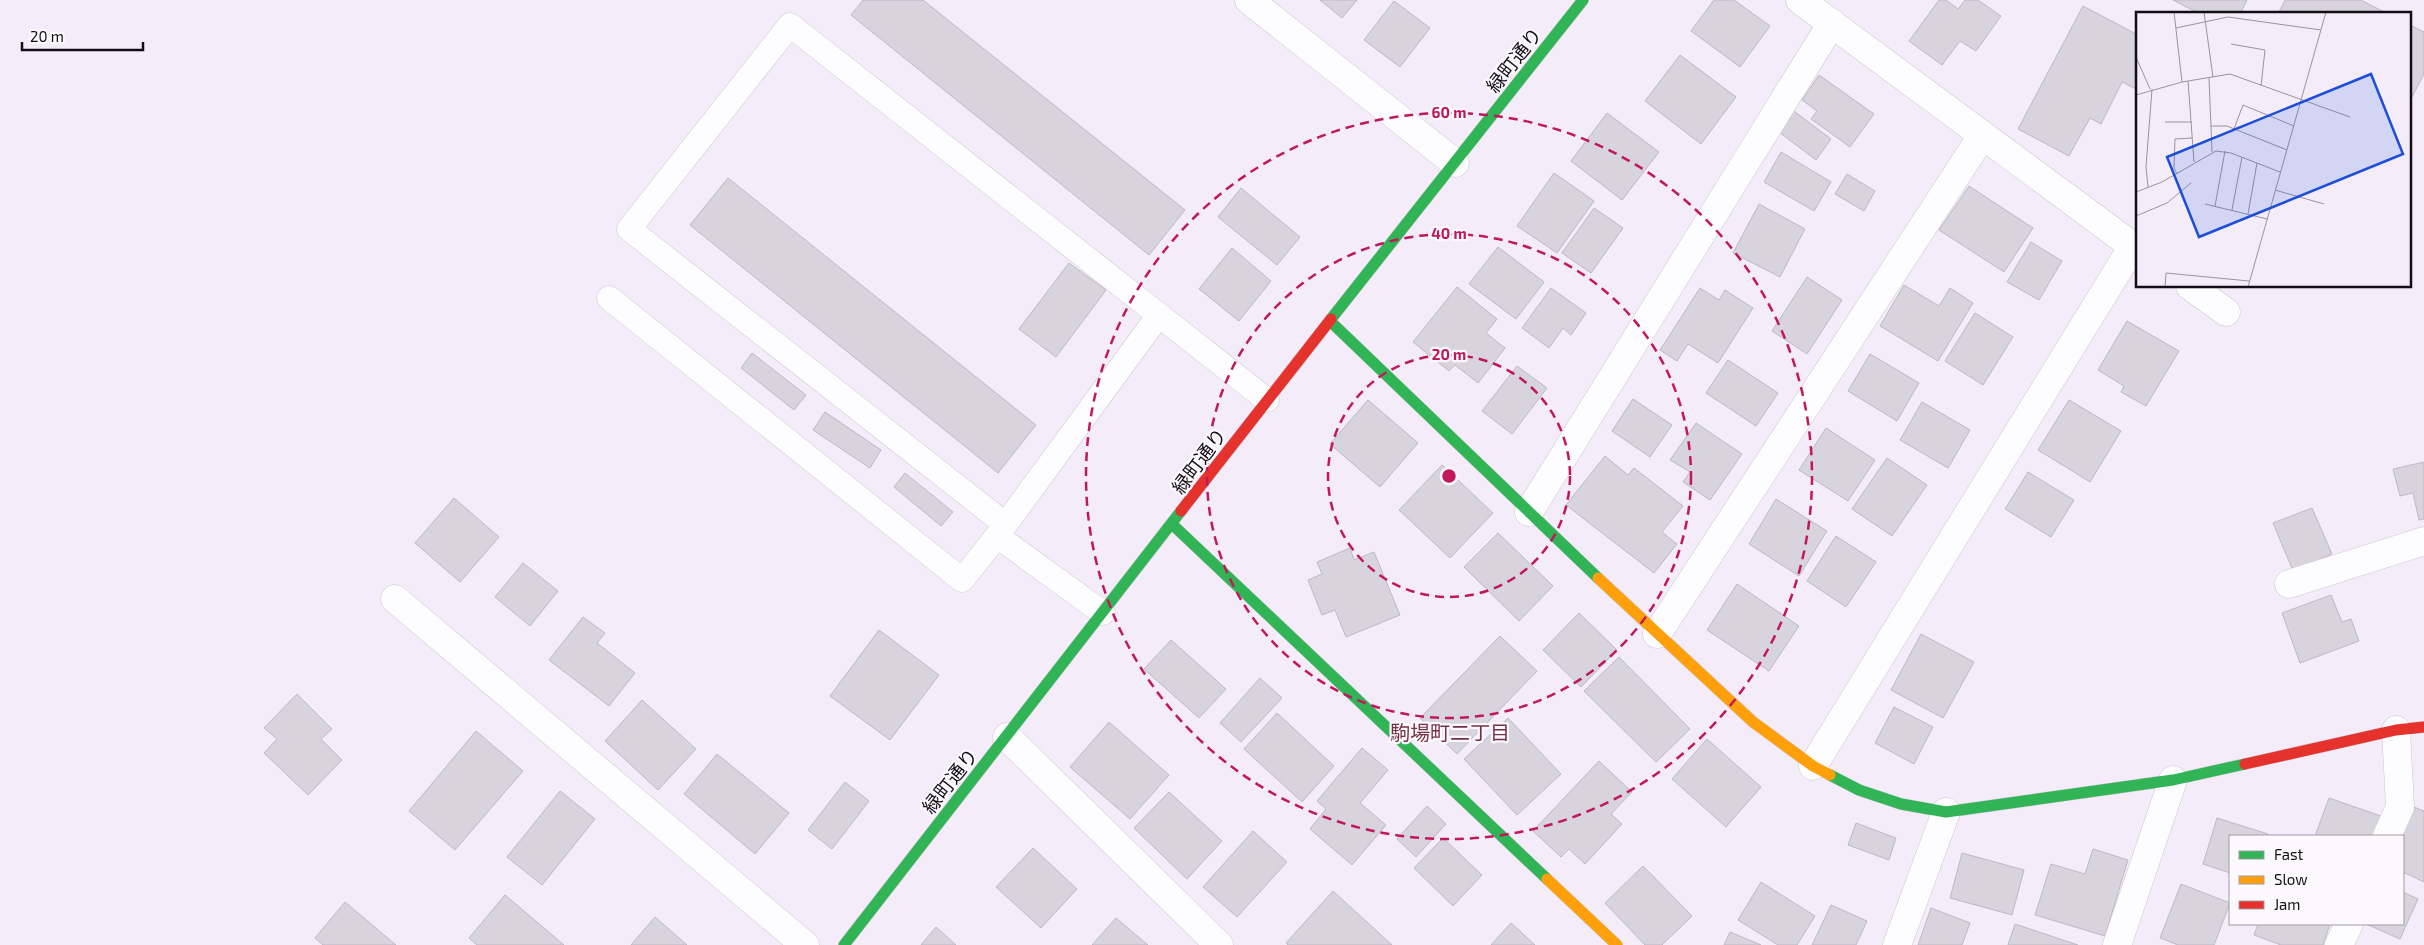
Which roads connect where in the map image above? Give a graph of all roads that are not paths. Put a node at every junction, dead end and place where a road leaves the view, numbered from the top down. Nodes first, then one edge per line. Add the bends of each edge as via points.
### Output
1 (1249, 0) edge
2 (1583, 0) edge
3 (1800, 0) edge
4 (1832, 23) junction
5 (1982, 136) junction
6 (1455, 163) junction
7 (2135, 248) edge
8 (2193, 288) edge
9 (609, 298) dead end
10 (2226, 312) dead end
11 (1159, 315) junction
12 (1330, 322) junction
13 (1267, 400) junction
14 (1529, 512) junction
15 (1172, 525) junction
16 (1001, 530) junction
17 (2424, 541) edge
18 (2289, 584) dead end
19 (396, 599) dead end
20 (1103, 614) junction
21 (1657, 634) junction
22 (2424, 727) edge
23 (2396, 730) junction
24 (1007, 737) junction
25 (1813, 766) junction
26 (2173, 780) junction
27 (1946, 812) junction
28 (2387, 835) edge
29 (2349, 925) edge
30 (805, 945) edge
31 (844, 945) edge
32 (1219, 945) edge
33 (1617, 945) edge
34 (1897, 945) edge
35 (2117, 945) edge
36 (2339, 945) edge

1 - 6 street
2 - 6 street, 緑町通り
3 - 4 street
4 - 5 street
4 - 14 street
5 - 7 street
5 - 21 street
6 - 12 street, 緑町通り
7 - 25 street
8 - 10 street
9 - 16 lane via 962,580
11 - 13 lane
11 - 16 lane
11 - 16 lane via 790,25 628,230
12 - 13 street, 緑町通り
12 - 14 street
13 - 15 street, 緑町通り
14 - 21 street
15 - 20 street, 緑町通り
15 - 33 street
16 - 20 lane
17 - 18 street
19 - 30 street
20 - 24 street, 緑町通り
21 - 25 street via 1753,722
22 - 23 street
23 - 26 street
23 - 28 street via 2400,807
24 - 31 street, 緑町通り
24 - 32 street
25 - 27 street via 1859,790 1901,804
26 - 27 street
26 - 35 street
27 - 34 street
29 - 36 street

